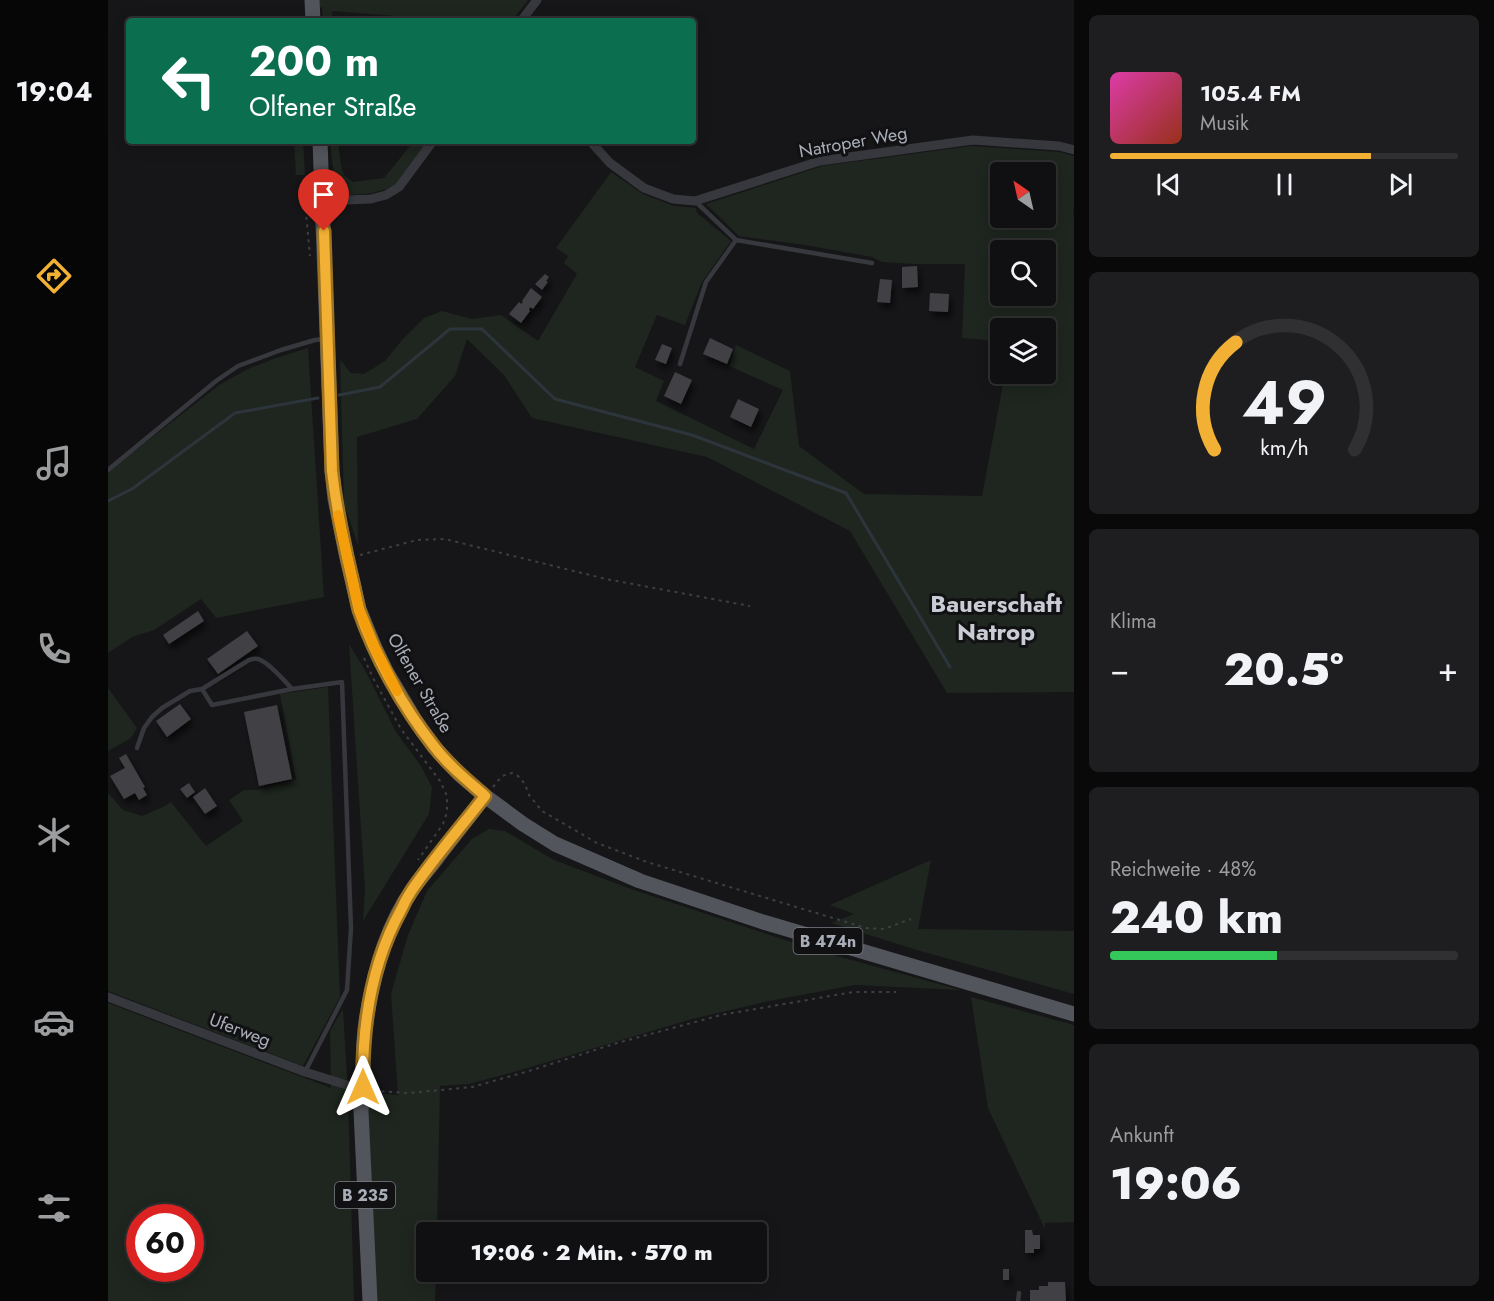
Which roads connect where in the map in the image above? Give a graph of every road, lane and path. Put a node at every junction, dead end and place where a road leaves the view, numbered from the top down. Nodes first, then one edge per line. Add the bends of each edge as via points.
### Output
1 (312, 0) edge
2 (537, 0) edge
3 (313, 18) edge
4 (523, 18) edge
5 (320, 144) edge
6 (431, 144) edge
7 (593, 144) edge
8 (1074, 150) edge
9 (323, 201) junction
10 (695, 201) junction
11 (736, 240) junction
12 (872, 263) dead end
13 (327, 339) junction
14 (680, 364) dead end
15 (108, 470) edge
16 (347, 558) junction
17 (750, 606) dead end
18 (202, 689) junction
19 (292, 689) junction
20 (137, 748) dead end
21 (485, 796) junction
22 (911, 919) dead end
23 (896, 992) dead end
24 (108, 997) edge
25 (1074, 1014) edge
26 (305, 1072) junction
27 (363, 1089) junction
28 (1019, 1293) dead end
29 (370, 1301) edge
30 (1018, 1301) edge

1 - 3 main road
2 - 4 street
5 - 9 main road, Olfener Straße
6 - 9 street via 399,187 386,195
7 - 10 street, Natroper Weg via 610,163 644,188 673,199
8 - 10 street, Natroper Weg via 973,140 820,161
9 - 13 main road, Olfener Straße
10 - 11 lane
11 - 12 lane
11 - 14 lane via 706,282
13 - 15 lane via 238,366
13 - 16 main road, Olfener Straße via 332,471
16 - 17 path via 417,540 445,539 606,579
16 - 21 main road, Olfener Straße via 359,609 398,691 434,747
18 - 19 lane via 212,705
18 - 19 lane via 257,658
18 - 20 lane via 190,691 152,717
19 - 26 lane via 342,682 351,928 347,990
21 - 22 path via 502,776 512,773 525,784 542,811 597,843 647,862 866,928 884,929
21 - 25 main road, B 474n via 555,844 640,881
21 - 27 main road, B 235 via 411,891 392,926 366,1017
23 - 27 path via 853,992 720,1015 472,1087 409,1093
24 - 26 street, Uferweg
26 - 27 street, Uferweg
27 - 29 main road, B 235
28 - 30 lane

